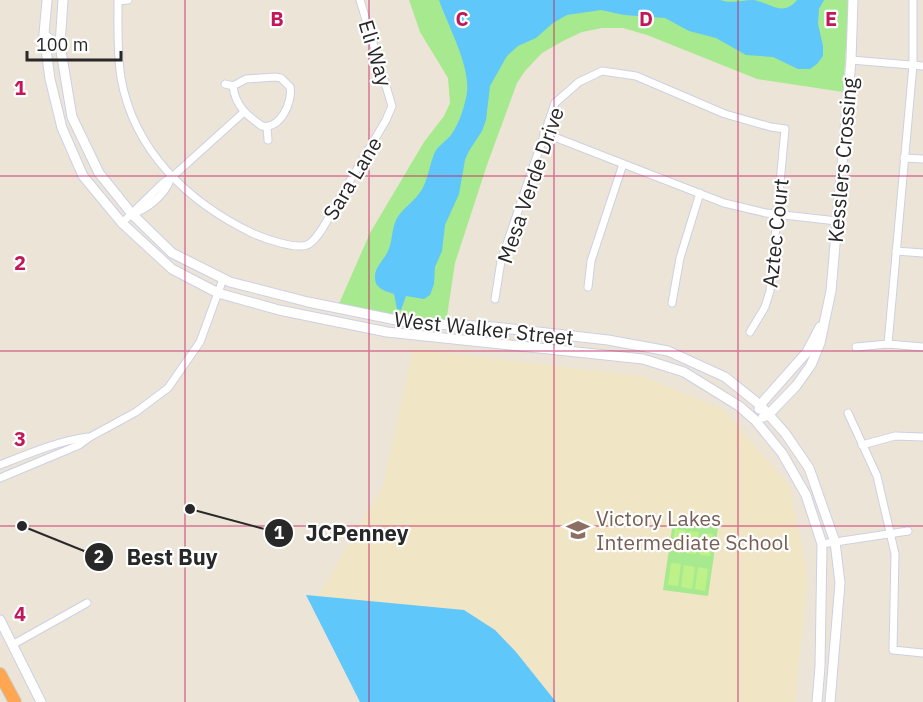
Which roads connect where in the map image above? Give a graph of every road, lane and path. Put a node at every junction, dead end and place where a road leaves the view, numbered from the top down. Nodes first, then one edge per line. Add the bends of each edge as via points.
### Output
1 (47, 0) edge
2 (63, 0) edge
3 (128, 0) edge
4 (360, 0) edge
5 (853, 0) edge
6 (913, 0) edge
7 (118, 1) edge
8 (44, 34) junction
9 (60, 45) junction
10 (851, 60) junction
11 (913, 65) junction
12 (923, 66) edge
13 (225, 84) dead end
14 (233, 86) junction
15 (392, 106) joint
16 (244, 112) junction
17 (267, 127) junction
18 (785, 129) joint
19 (544, 134) junction
20 (268, 140) dead end
21 (904, 158) junction
22 (923, 159) edge
23 (623, 164) junction
24 (171, 178) junction
25 (700, 193) junction
26 (132, 214) junction
27 (777, 215) junction
28 (837, 221) junction
29 (122, 223) junction
30 (896, 251) junction
31 (923, 253) edge
32 (223, 279) junction
33 (588, 287) dead end
34 (218, 293) junction
35 (495, 299) dead end
36 (672, 303) dead end
37 (824, 320) junction
38 (750, 332) dead end
39 (888, 344) junction
40 (856, 347) dead end
41 (923, 347) edge
42 (760, 405) junction
43 (848, 413) dead end
44 (768, 415) junction
45 (755, 420) junction
46 (90, 437) junction
47 (923, 437) edge
48 (862, 446) junction
49 (0, 465) edge
50 (0, 478) edge
51 (908, 531) dead end
52 (890, 533) junction
53 (836, 542) junction
54 (822, 544) junction
55 (87, 603) dead end
56 (0, 620) edge
57 (12, 645) junction
58 (923, 653) edge
59 (0, 674) edge
60 (15, 702) edge
61 (40, 702) edge
62 (817, 702) edge
63 (830, 702) edge

1 - 8 street, West Walker Street
2 - 9 street, West Walker Street
3 - 7 street
4 - 15 street, Eli Way
5 - 10 street, Kesslers Crossing
6 - 11 street
7 - 24 street via 118,51 130,112
8 - 9 street
8 - 29 street, West Walker Street via 62,128 83,176
9 - 26 street, West Walker Street via 72,117 99,173
10 - 11 street
10 - 28 street, Kesslers Crossing
11 - 12 street
11 - 21 street
13 - 14 street
14 - 16 street
14 - 17 street via 260,77 286,81 290,100 276,123
15 - 24 street, Sara Lane via 328,218 306,246 265,238 231,223
16 - 17 street
16 - 24 street
17 - 20 street
18 - 19 street, Mesa Verde Drive via 725,114 636,76 602,71 579,82 555,103
18 - 27 street, Aztec Court
19 - 23 street
19 - 35 street, Mesa Verde Drive via 501,261
21 - 22 street
21 - 30 street
23 - 25 street
23 - 33 street via 591,261
24 - 26 street
25 - 27 street via 724,203
25 - 36 street via 680,258
26 - 29 street
26 - 32 street, West Walker Street via 172,253
27 - 28 street
27 - 38 street, Aztec Court via 770,291
28 - 37 street, Kesslers Crossing via 831,291
29 - 34 street, West Walker Street via 172,269
30 - 31 street
30 - 39 street
32 - 34 street
32 - 42 street, West Walker Street via 308,302 411,323 506,328 668,351 724,377
34 - 45 street, West Walker Street via 279,310 410,336 643,359 684,372
34 - 46 street via 200,342 168,388
37 - 42 street, Kesslers Crossing via 807,352
37 - 44 street, Kesslers Crossing via 811,365
39 - 40 street
39 - 41 street
42 - 44 street, West Walker Street
42 - 45 street, Kesslers Crossing
43 - 48 street
44 - 45 street, Kesslers Crossing
44 - 53 street, West Walker Street via 809,468
45 - 54 street, West Walker Street via 782,453 806,495
46 - 49 street
46 - 50 street via 80,445
47 - 48 street via 895,436
48 - 52 street via 877,476
51 - 52 street
52 - 53 street
52 - 58 street via 895,554 893,650
53 - 54 street
53 - 63 street, West Walker Street via 840,584
54 - 62 street, West Walker Street
55 - 57 street
56 - 57 street
57 - 61 street
59 - 60 highway

